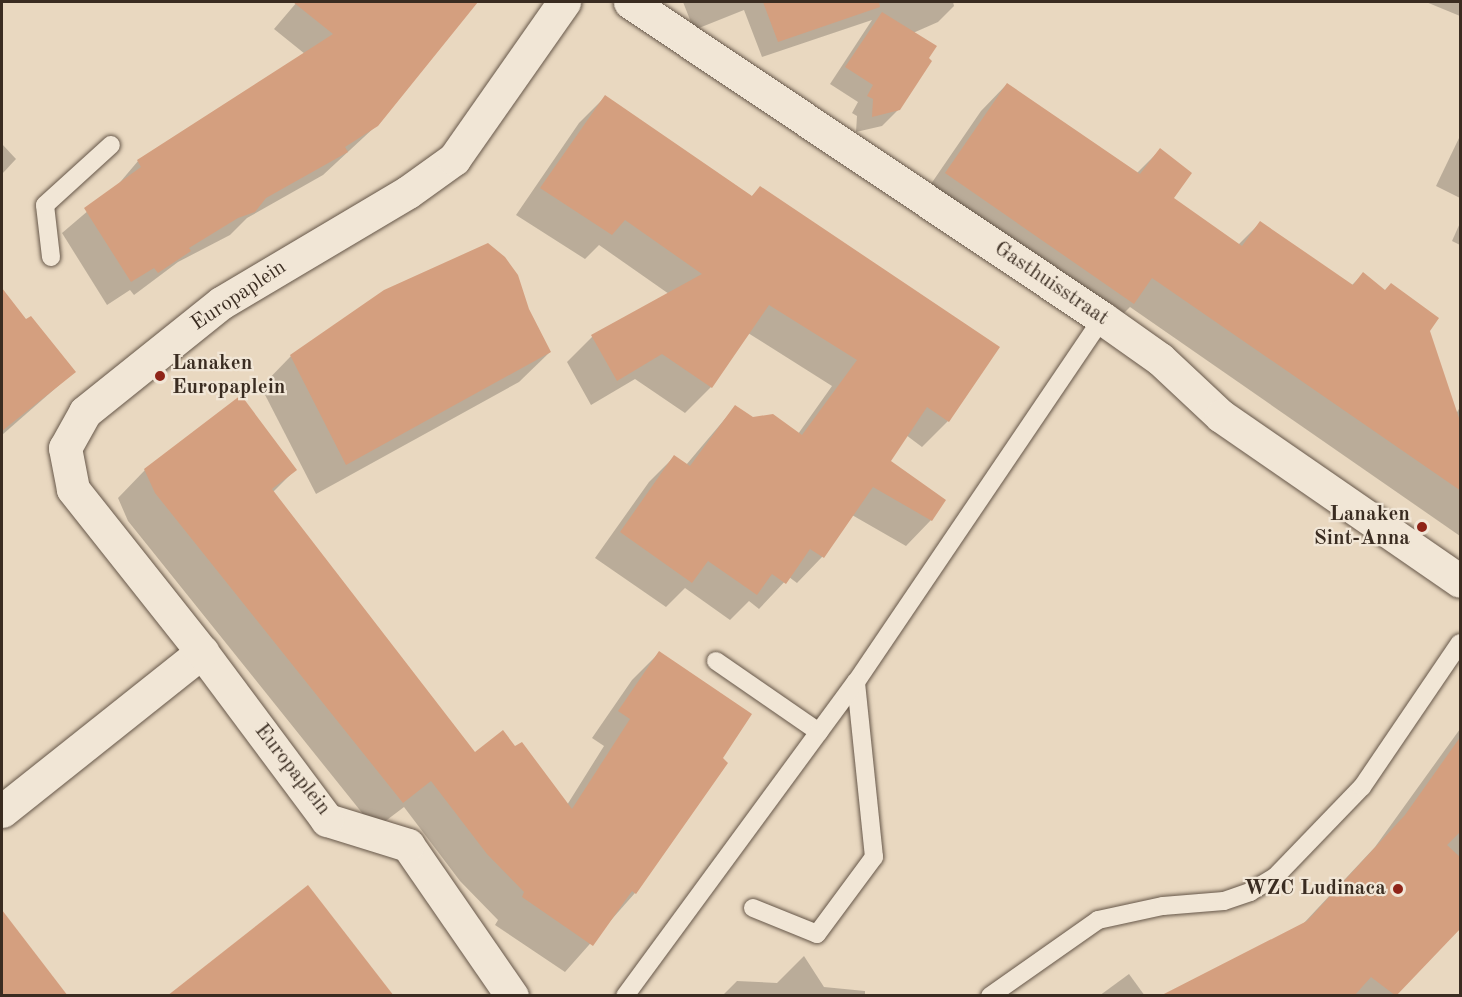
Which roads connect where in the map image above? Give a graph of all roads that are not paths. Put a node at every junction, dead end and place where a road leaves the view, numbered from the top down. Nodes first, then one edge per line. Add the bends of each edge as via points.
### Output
1 (564, 2) edge
2 (630, 2) edge
3 (111, 145) dead end
4 (51, 257) dead end
5 (1102, 318) junction
6 (1461, 581) edge
7 (1461, 643) edge
8 (202, 652) junction
9 (716, 661) dead end
10 (856, 682) junction
11 (819, 732) junction
12 (2, 811) edge
13 (753, 908) dead end
14 (512, 996) edge
15 (625, 996) edge
16 (990, 996) edge

1 - 8 street, Europaplein via 454,159 408,192 221,303 85,412 65,448 73,489
2 - 5 street, Gasthuisstraat
3 - 4 lane via 45,206
5 - 6 street, Gasthuisstraat via 1160,359 1221,416
5 - 10 lane
7 - 16 lane via 1362,787 1275,877 1224,901 1163,906 1098,920
8 - 12 street
8 - 14 street, Europaplein via 327,820 408,845
9 - 11 lane
10 - 11 lane
10 - 13 lane via 874,857 817,934
11 - 15 lane

